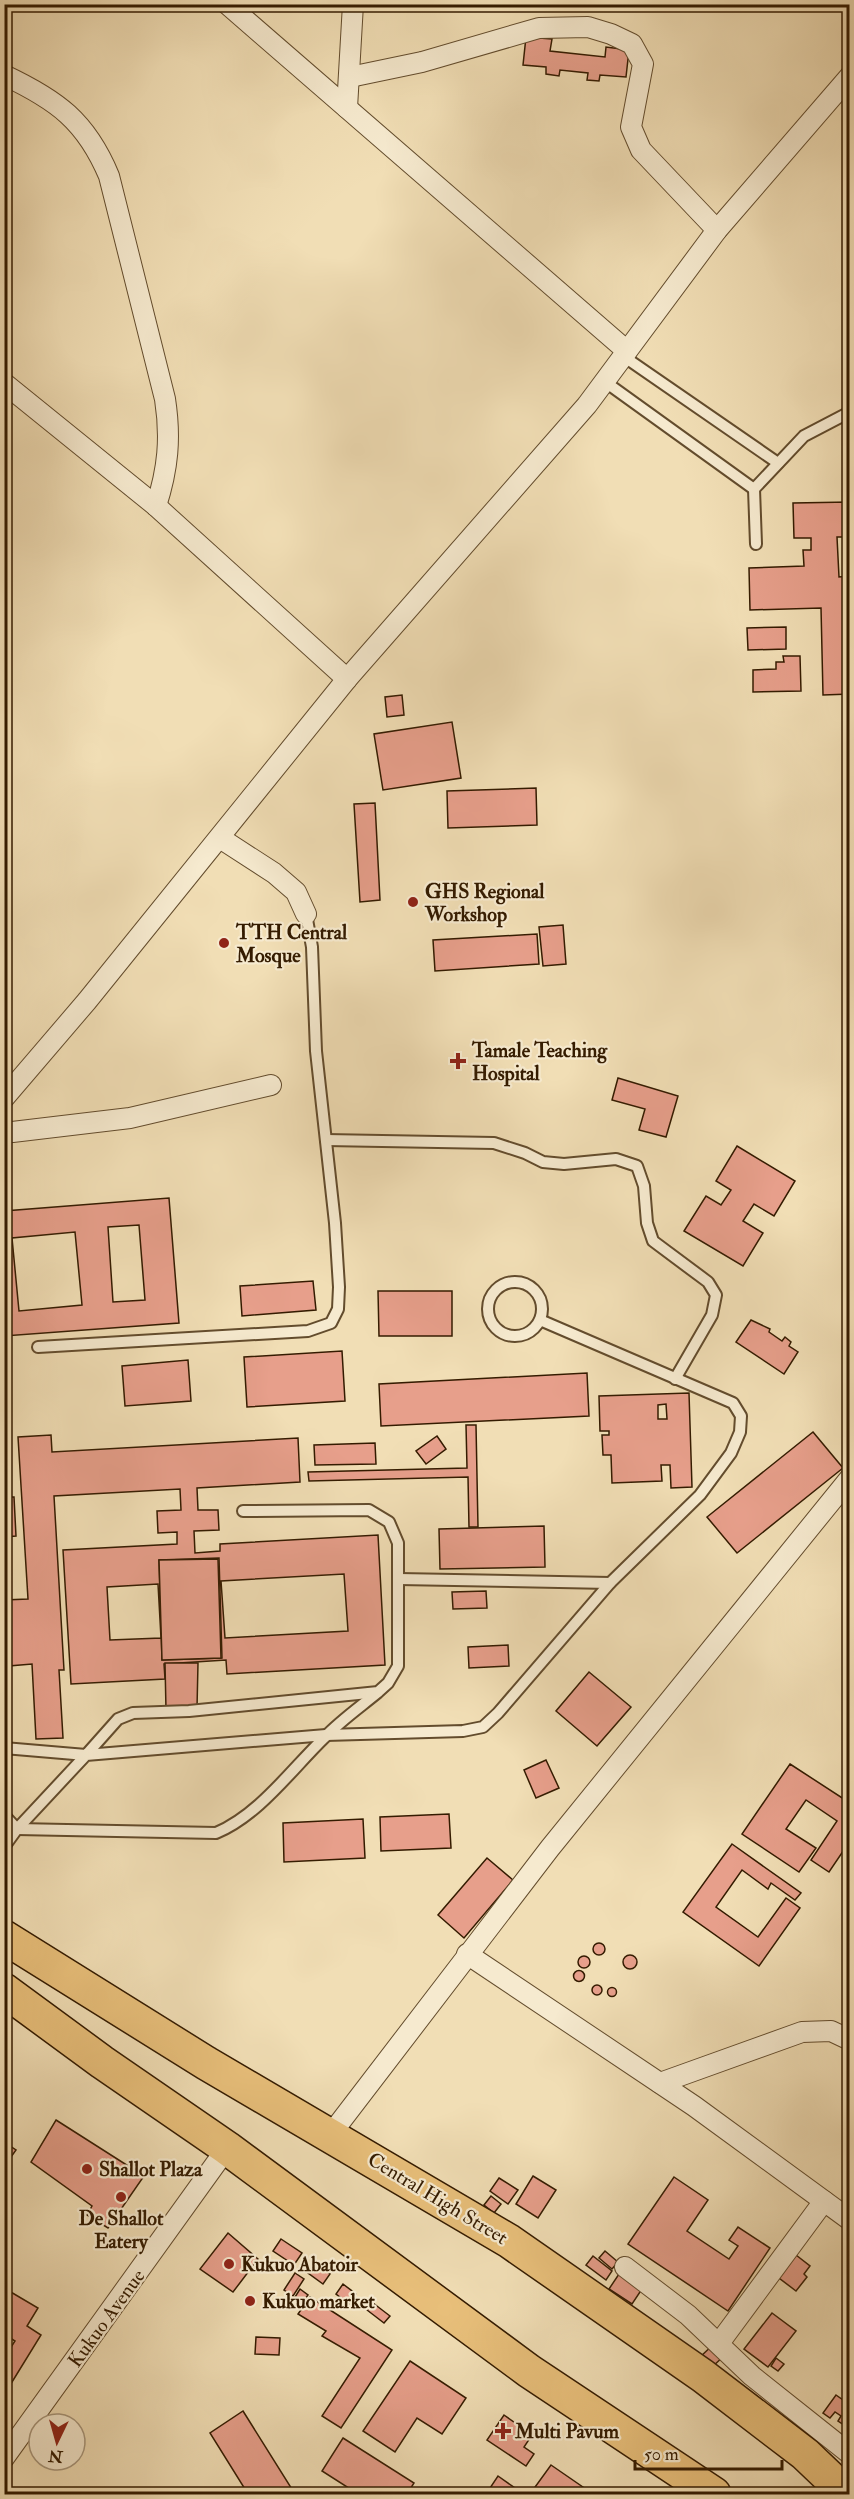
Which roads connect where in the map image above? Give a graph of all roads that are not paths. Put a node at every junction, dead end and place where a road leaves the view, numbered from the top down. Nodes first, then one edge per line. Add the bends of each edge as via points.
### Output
1 (226, 4) edge
2 (353, 4) edge
3 (4, 75) edge
4 (849, 76) edge
5 (350, 77) junction
6 (347, 108) junction
7 (717, 230) junction
8 (625, 354) junction
9 (604, 381) junction
10 (4, 383) edge
11 (849, 412) edge
12 (778, 463) junction
13 (754, 489) junction
14 (156, 506) junction
15 (756, 544) dead end
16 (346, 679) junction
17 (220, 838) junction
18 (306, 914) joint
19 (271, 1085) dead end
20 (4, 1098) edge
21 (4, 1133) edge
22 (326, 1140) junction
23 (540, 1320) junction
24 (38, 1347) dead end
25 (675, 1379) junction
26 (849, 1478) edge
27 (243, 1511) dead end
28 (399, 1579) junction
29 (610, 1583) junction
30 (378, 1692) junction
31 (327, 1735) junction
32 (4, 1748) edge
33 (86, 1755) junction
34 (4, 1815) edge
35 (17, 1829) junction
36 (4, 1847) edge
37 (4, 1937) edge
38 (468, 1954) junction
39 (4, 1990) edge
40 (849, 2040) edge
41 (660, 2083) junction
42 (331, 2134) junction
43 (227, 2148) junction
44 (824, 2201) junction
45 (849, 2220) edge
46 (626, 2267) dead end
47 (720, 2342) junction
48 (849, 2454) edge
49 (4, 2458) edge
50 (714, 2494) edge
51 (847, 2494) edge

1 - 6 street
2 - 5 street
3 - 14 street via 43,93 72,117 97,147 109,176 170,428 169,457
4 - 7 street
5 - 6 street
5 - 7 street via 422,62 539,28 588,27 611,34 632,44 644,64 631,127 641,150
6 - 8 street
7 - 8 street
8 - 9 street
8 - 12 lane
9 - 13 lane
9 - 16 street
10 - 14 street
11 - 12 lane via 804,436
12 - 13 lane
13 - 15 lane
14 - 16 street
16 - 17 street
17 - 18 street via 296,892
17 - 20 street
18 - 22 lane via 312,947 316,1051
19 - 21 street via 130,1118
22 - 24 lane via 339,1287 338,1309 330,1323 308,1330
22 - 25 lane via 494,1143 543,1162 616,1159 637,1166 653,1241 708,1282 716,1295 712,1316
23 - 23 lane via 541,1298 530,1285 513,1281 492,1294 490,1319 501,1332 526,1334
23 - 25 lane
25 - 29 lane via 733,1403 741,1416 740,1432 731,1453 700,1495
26 - 38 street
27 - 28 lane via 369,1510 389,1522 394,1533
28 - 29 lane
28 - 30 lane via 398,1666
29 - 31 lane via 483,1727
30 - 31 lane
30 - 33 lane via 133,1713 118,1719
31 - 33 lane
31 - 35 lane via 248,1815 216,1833
32 - 33 lane
33 - 35 lane
34 - 35 lane
35 - 36 lane
37 - 42 highway, Central High Street via 196,2057
38 - 41 street
38 - 42 street
39 - 43 highway
40 - 41 street via 831,2031 802,2032
41 - 44 street
42 - 51 highway, Central High Street via 589,2294 806,2454
43 - 49 street, Kukuo Avenue
43 - 50 highway via 529,2371
44 - 45 street
44 - 47 street
46 - 47 street
47 - 48 street via 752,2376

